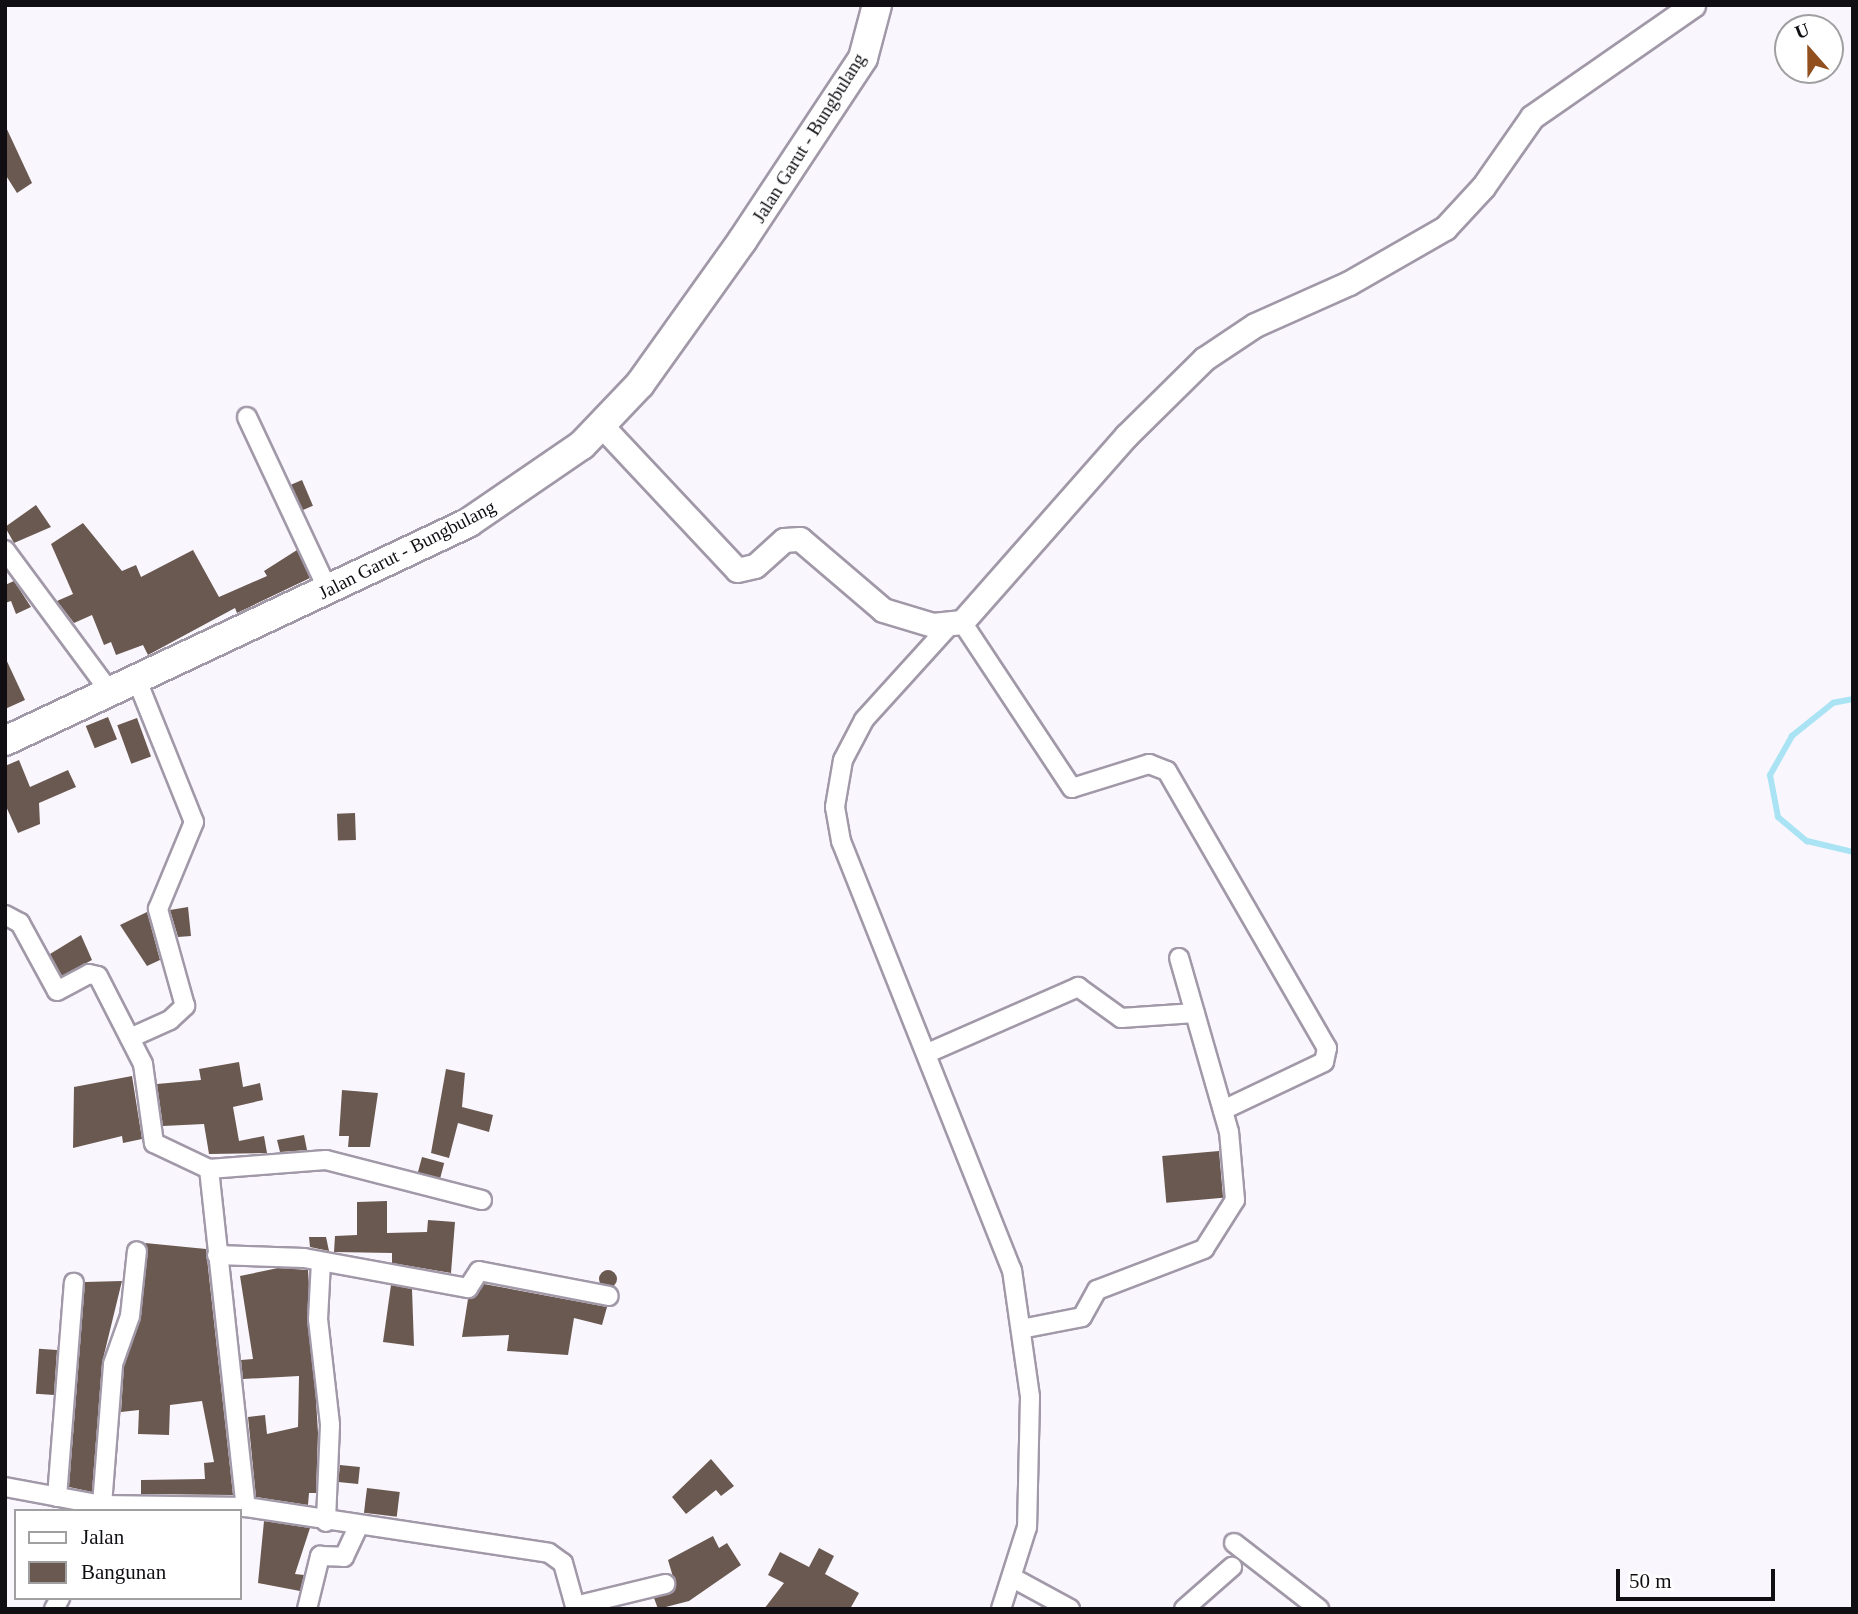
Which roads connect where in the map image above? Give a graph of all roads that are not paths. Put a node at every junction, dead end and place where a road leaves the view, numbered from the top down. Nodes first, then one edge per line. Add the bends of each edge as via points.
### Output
1 (877, 5) edge
2 (1693, 5) edge
3 (247, 417) dead end
4 (602, 426) junction
5 (5, 550) edge
6 (328, 590) junction
7 (956, 623) junction
8 (137, 680) junction
9 (111, 693) junction
10 (5, 741) edge
11 (5, 915) edge
12 (1178, 958) dead end
13 (1195, 1013) junction
14 (130, 1038) junction
15 (930, 1052) junction
16 (1223, 1110) junction
17 (209, 1169) junction
18 (482, 1200) dead end
19 (137, 1251) dead end
20 (217, 1255) junction
21 (320, 1262) junction
22 (74, 1283) dead end
23 (609, 1296) dead end
24 (1021, 1329) junction
25 (5, 1487) edge
26 (57, 1497) junction
27 (246, 1507) junction
28 (101, 1508) edge
29 (326, 1522) junction
30 (358, 1527) junction
31 (1234, 1544) dead end
32 (1232, 1567) dead end
33 (1013, 1578) junction
34 (665, 1584) dead end
35 (307, 1609) edge
36 (1001, 1609) edge
37 (1070, 1609) edge
38 (1184, 1609) edge
39 (1319, 1609) edge

1 - 4 main road, Jalan Garut - Bungbulang via 863,58 742,241
2 - 7 street via 1532,117 1483,187 1445,228 1382,267 1243,331 1204,359 1117,446
3 - 6 street
4 - 6 main road, Jalan Garut - Bungbulang via 487,512
4 - 7 street via 737,570 755,566 784,540 800,539 883,610
5 - 9 street
6 - 8 main road, Jalan Garut - Bungbulang
7 - 15 street via 864,720 843,760 835,807 841,841
7 - 16 street via 1072,788 1149,764 1167,771 1327,1048 1324,1062
8 - 9 main road, Jalan Garut - Bungbulang
8 - 14 street via 194,822 158,909 185,1006 170,1020
9 - 10 main road, Jalan Garut - Bungbulang
11 - 14 street via 20,923 57,990 89,974 98,976
12 - 13 street
13 - 15 street via 1121,1018 1078,987
13 - 16 street
14 - 17 street via 145,1070 155,1143
15 - 24 street via 1012,1270
16 - 24 street via 1235,1160 1235,1200 1204,1249 1097,1290 1082,1317
17 - 18 street via 326,1160
17 - 20 street
19 - 28 street via 130,1317 113,1364
20 - 21 street
20 - 27 street
21 - 23 street via 468,1288 479,1271
21 - 29 street via 318,1319 330,1425
22 - 26 street
24 - 33 street via 1030,1397 1027,1527
25 - 26 street
26 - 28 street
27 - 28 street
27 - 29 street
29 - 30 street
30 - 34 street via 549,1553 563,1563 575,1606
30 - 35 street via 344,1557 320,1556
31 - 39 street
32 - 38 street
33 - 36 street
33 - 37 street

